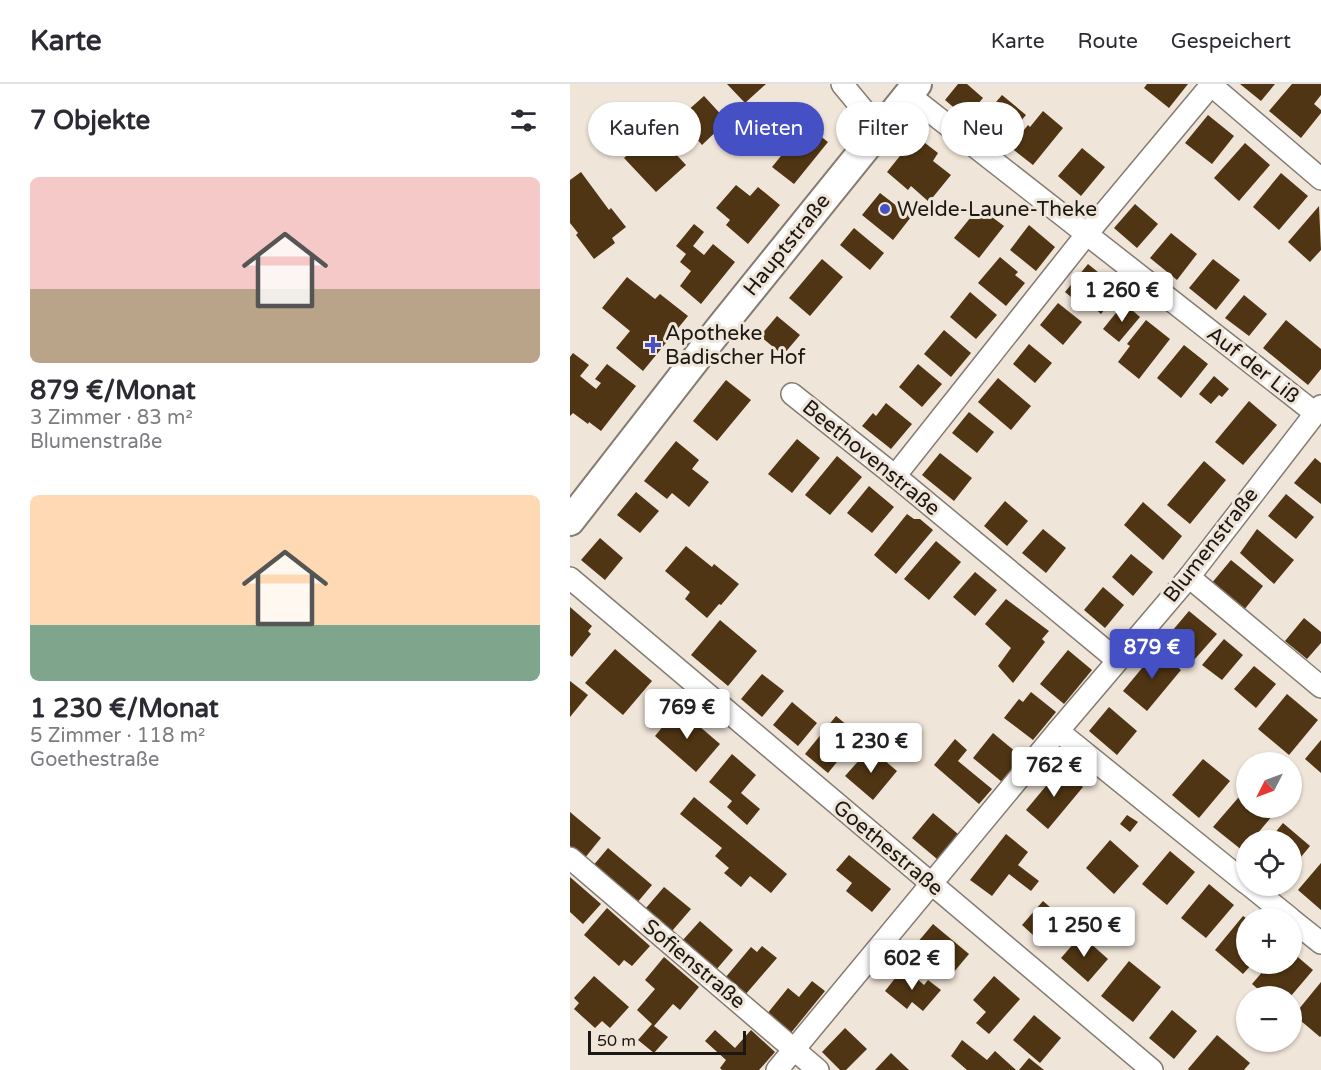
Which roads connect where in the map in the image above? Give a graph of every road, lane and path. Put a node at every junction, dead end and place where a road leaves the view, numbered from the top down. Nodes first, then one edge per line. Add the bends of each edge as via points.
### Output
1 (842, 84) edge
2 (1212, 84) edge
3 (913, 90) edge
4 (857, 102) edge
5 (903, 102) edge
6 (860, 156) edge
7 (1321, 179) edge
8 (1086, 235) junction
9 (792, 394) dead end
10 (1318, 410) edge
11 (895, 476) junction
12 (570, 521) edge
13 (1189, 576) junction
14 (570, 578) edge
15 (1117, 660) junction
16 (1321, 687) edge
17 (1058, 731) junction
18 (570, 858) edge
19 (1236, 874) edge
20 (931, 885) junction
21 (1263, 896) edge
22 (1277, 908) edge
23 (1302, 928) edge
24 (1321, 944) edge
25 (795, 1049) junction
26 (777, 1070) edge
27 (818, 1070) edge
28 (1152, 1070) edge

1 - 4 street
2 - 7 street
2 - 8 street
3 - 5 main road, Hauptstraße
3 - 8 street, Auf der Liß
6 - 12 main road, Hauptstraße
8 - 10 street, Auf der Liß
8 - 11 street
9 - 11 street, Beethovenstraße
10 - 13 street, Blumenstraße
11 - 15 street, Beethovenstraße
13 - 15 street, Blumenstraße
13 - 16 street
14 - 20 street, Goethestraße
15 - 17 street, Blumenstraße
17 - 19 street
17 - 20 street, Blumenstraße
18 - 25 street, Sofienstraße
20 - 25 street, Blumenstraße
20 - 28 street, Goethestraße
21 - 22 street
23 - 24 street
25 - 26 street, Blumenstraße
25 - 27 street, Sofienstraße

